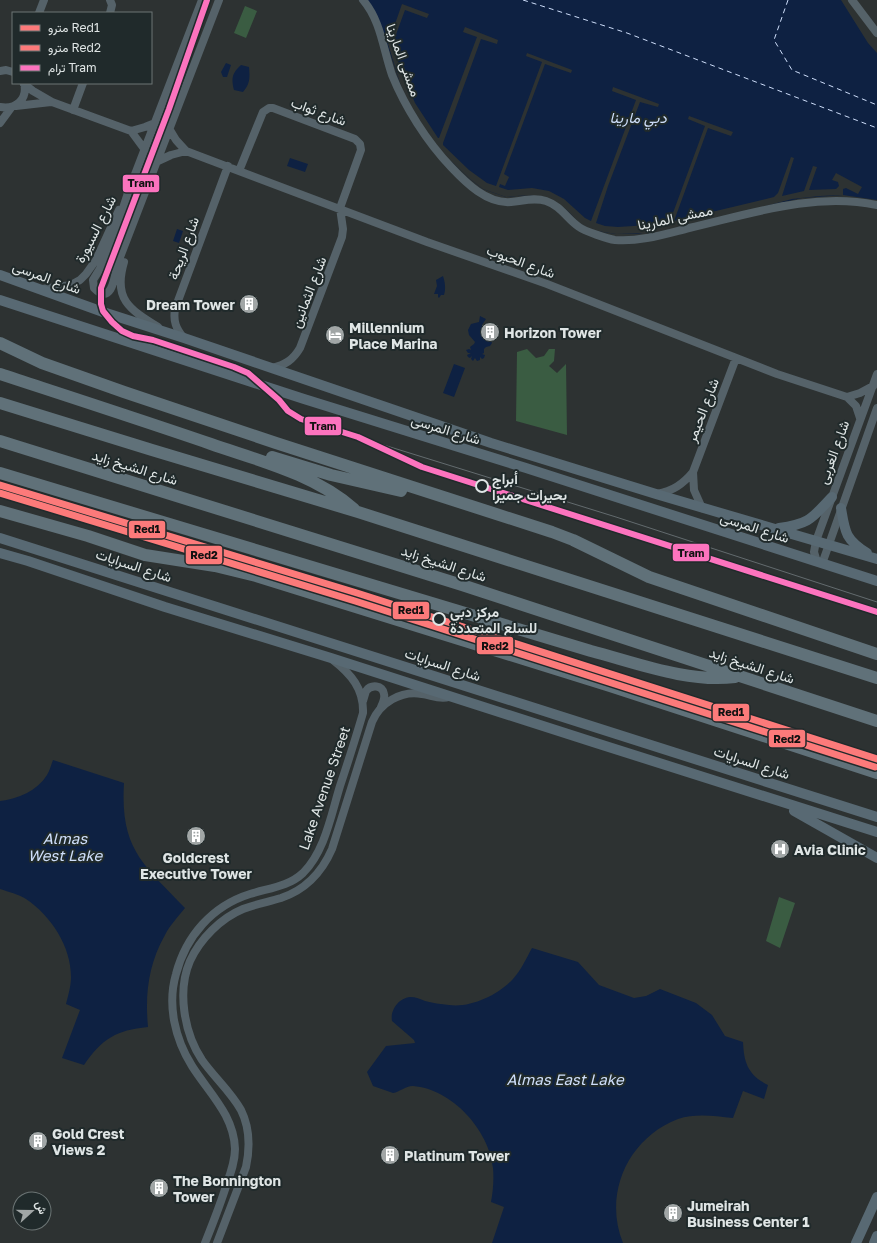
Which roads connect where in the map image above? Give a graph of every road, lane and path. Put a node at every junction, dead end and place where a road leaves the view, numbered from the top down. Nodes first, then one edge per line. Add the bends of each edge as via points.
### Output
1 (44, 0) edge
2 (110, 0) edge
3 (202, 0) edge
4 (219, 0) edge
5 (363, 0) edge
6 (852, 0) edge
7 (39, 12) edge
8 (110, 12) edge
9 (877, 33) edge
10 (24, 84) edge
11 (83, 84) edge
12 (52, 102) junction
13 (0, 107) edge
14 (13, 107) junction
15 (73, 110) junction
16 (0, 123) edge
17 (155, 123) junction
18 (131, 130) junction
19 (170, 130) junction
20 (145, 150) junction
21 (186, 151) junction
22 (158, 161) junction
23 (228, 166) junction
24 (239, 171) junction
25 (129, 192) junction
26 (877, 205) edge
27 (340, 208) junction
28 (132, 230) junction
29 (0, 275) edge
30 (39, 290) junction
31 (4, 301) edge
32 (165, 332) junction
33 (184, 338) junction
34 (0, 343) edge
35 (736, 358) junction
36 (272, 368) junction
37 (0, 374) edge
38 (877, 374) edge
39 (873, 386) junction
40 (847, 397) junction
41 (0, 403) edge
42 (877, 408) edge
43 (860, 418) junction
44 (874, 421) edge
45 (192, 438) junction
46 (0, 441) edge
47 (693, 472) junction
48 (0, 473) edge
49 (430, 493) junction
50 (656, 494) junction
51 (832, 496) junction
52 (702, 508) junction
53 (841, 508) junction
54 (0, 511) edge
55 (358, 512) junction
56 (775, 529) junction
57 (0, 538) edge
58 (816, 541) junction
59 (828, 544) junction
60 (0, 553) edge
61 (62, 557) junction
62 (877, 559) edge
63 (819, 563) junction
64 (57, 571) junction
65 (877, 582) edge
66 (877, 654) edge
67 (331, 658) junction
68 (739, 676) junction
69 (877, 678) edge
70 (452, 696) junction
71 (505, 698) junction
72 (363, 701) junction
73 (381, 708) junction
74 (501, 713) junction
75 (877, 722) edge
76 (877, 773) edge
77 (777, 800) junction
78 (877, 817) edge
79 (877, 832) edge
80 (877, 858) edge
81 (877, 1197) edge
82 (877, 1236) edge
83 (205, 1243) edge
84 (217, 1243) edge
85 (856, 1243) edge
86 (874, 1243) edge

1 - 7 street
2 - 8 street
3 - 17 street, شارع السيورة
4 - 19 street, شارع السيورة
5 - 26 street, ممشى المارينا via 375,17 393,76 411,114 451,167 489,198 509,202 528,199 546,201 564,212 582,229 615,240 666,235 781,206 845,200
6 - 9 street
10 - 12 street
10 - 14 street via 24,96 21,102
11 - 15 street
12 - 14 street
12 - 15 street
13 - 14 street
14 - 16 street
15 - 18 street
17 - 18 street
17 - 20 street, شارع السيورة
18 - 20 street
19 - 21 street
19 - 22 street, شارع السيورة
20 - 25 street, شارع السيورة
21 - 22 street
21 - 23 street, شارع الحبوب
22 - 28 street, شارع السيورة
23 - 24 street, شارع الحبوب
23 - 33 street, شارع الريحة via 175,309 176,325
24 - 27 street, شارع الحبوب
24 - 27 street, شارع ثواب via 263,112 269,108 284,112 355,139 360,144
25 - 28 street, شارع السيورة via 109,250 93,280 97,291 106,293 113,286 118,265
25 - 30 street, شارع السيورة via 96,260 86,274 71,285
27 - 35 street, شارع الحبوب via 547,284
27 - 36 street, شارع الثمانين via 342,237 300,348 295,357
28 - 32 street, شارع السيورة via 121,277 122,294 130,308
29 - 30 main road, شارع المرسى
30 - 32 main road, شارع المرسى
31 - 63 main road, شارع المرسى
32 - 33 main road, شارع المرسى
33 - 36 main road, شارع المرسى
34 - 49 highway via 42,363 124,392
35 - 40 street, شارع الحبوب
35 - 47 street, شارع الحيمر
36 - 50 main road, شارع المرسى via 491,443
37 - 45 highway
38 - 39 street, شارع الغربى
39 - 40 street
39 - 43 street, شارع الغربى
40 - 43 street via 856,406
41 - 55 highway, شارع الشيخ زايد
42 - 44 street, شارع الغربى
43 - 51 street, شارع الغربى
44 - 53 street, شارع الغربى
45 - 49 highway via 251,450 346,479 407,493
45 - 55 highway via 312,481 338,495
46 - 68 highway, شارع الشيخ زايد via 462,585
47 - 50 street, شارع الحيمر via 678,486
47 - 52 street, شارع الحيمر via 694,490
48 - 68 highway via 599,653 696,678 718,679
49 - 66 highway via 573,540 649,577
50 - 52 main road, شارع المرسى
51 - 56 main road via 805,522
51 - 58 street, شارع الغربى
52 - 56 main road, شارع المرسى
53 - 59 street, شارع الغربى
53 - 62 main road via 847,536 857,547
54 - 76 highway via 145,554 256,576 597,682
55 - 69 highway, شارع الشيخ زايد
56 - 58 main road, شارع المرسى
57 - 61 main road, شارع السرايات
58 - 59 main road
58 - 63 street, شارع الغربى via 814,552
59 - 62 main road
59 - 63 street, شارع الغربى
60 - 64 main road, شارع السرايات
61 - 64 main road
61 - 71 main road, شارع السرايات
63 - 65 main road, شارع المرسى
64 - 67 main road, شارع السرايات
67 - 70 main road, شارع السرايات
67 - 72 street via 356,683
68 - 75 highway, شارع الشيخ زايد
70 - 73 street, Lake Avenue Street via 441,698 408,694 394,699
70 - 74 main road, شارع السرايات
71 - 74 main road
71 - 78 main road, شارع السرايات
72 - 73 street, Lake Avenue Street via 370,687 379,687 385,695
72 - 83 street, Lake Avenue Street via 361,718 326,830 311,863 287,884 238,899 214,913 187,945 175,976 172,1013 182,1050 228,1118 235,1140 234,1162
73 - 84 street, Lake Avenue Street via 372,722 332,849 320,871 292,893 242,910 221,922 203,940 190,962 184,994 188,1028 193,1044 201,1059 241,1111 248,1133 246,1166
74 - 77 main road, شارع السرايات
77 - 79 main road, شارع السرايات
77 - 80 main road, شارع السرايات
81 - 85 main road
82 - 86 main road

